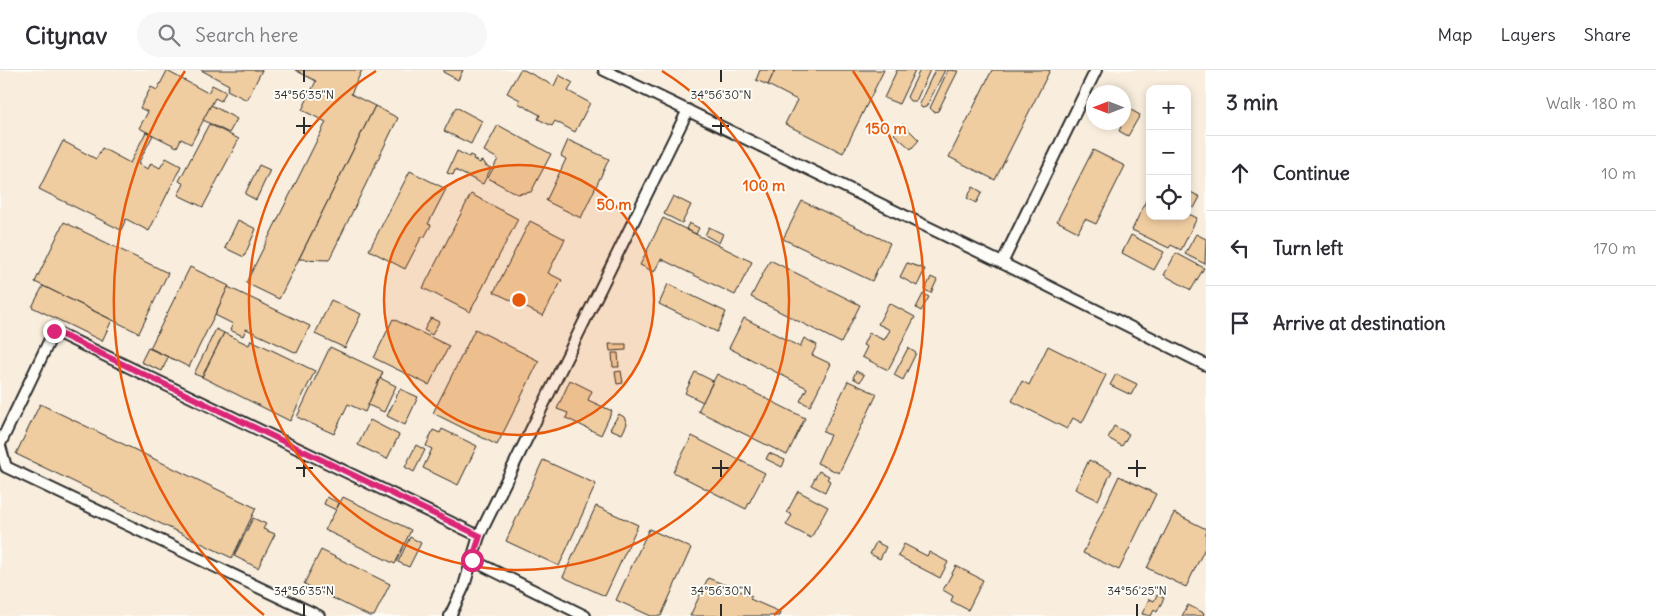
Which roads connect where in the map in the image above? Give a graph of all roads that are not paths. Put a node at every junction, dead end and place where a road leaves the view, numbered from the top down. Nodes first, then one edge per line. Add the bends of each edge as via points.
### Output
1 (604, 70) edge
2 (1096, 70) edge
3 (688, 110) junction
4 (1002, 263) junction
5 (1206, 366) edge
6 (0, 445) edge
7 (480, 536) junction
8 (472, 560) junction
9 (319, 616) edge
10 (450, 616) edge
11 (585, 616) edge

1 - 3 lane
2 - 4 lane
3 - 4 lane
3 - 7 lane
4 - 5 lane
6 - 7 lane via 54,331
6 - 9 lane via 6,467
7 - 8 lane
8 - 10 lane
8 - 11 lane

